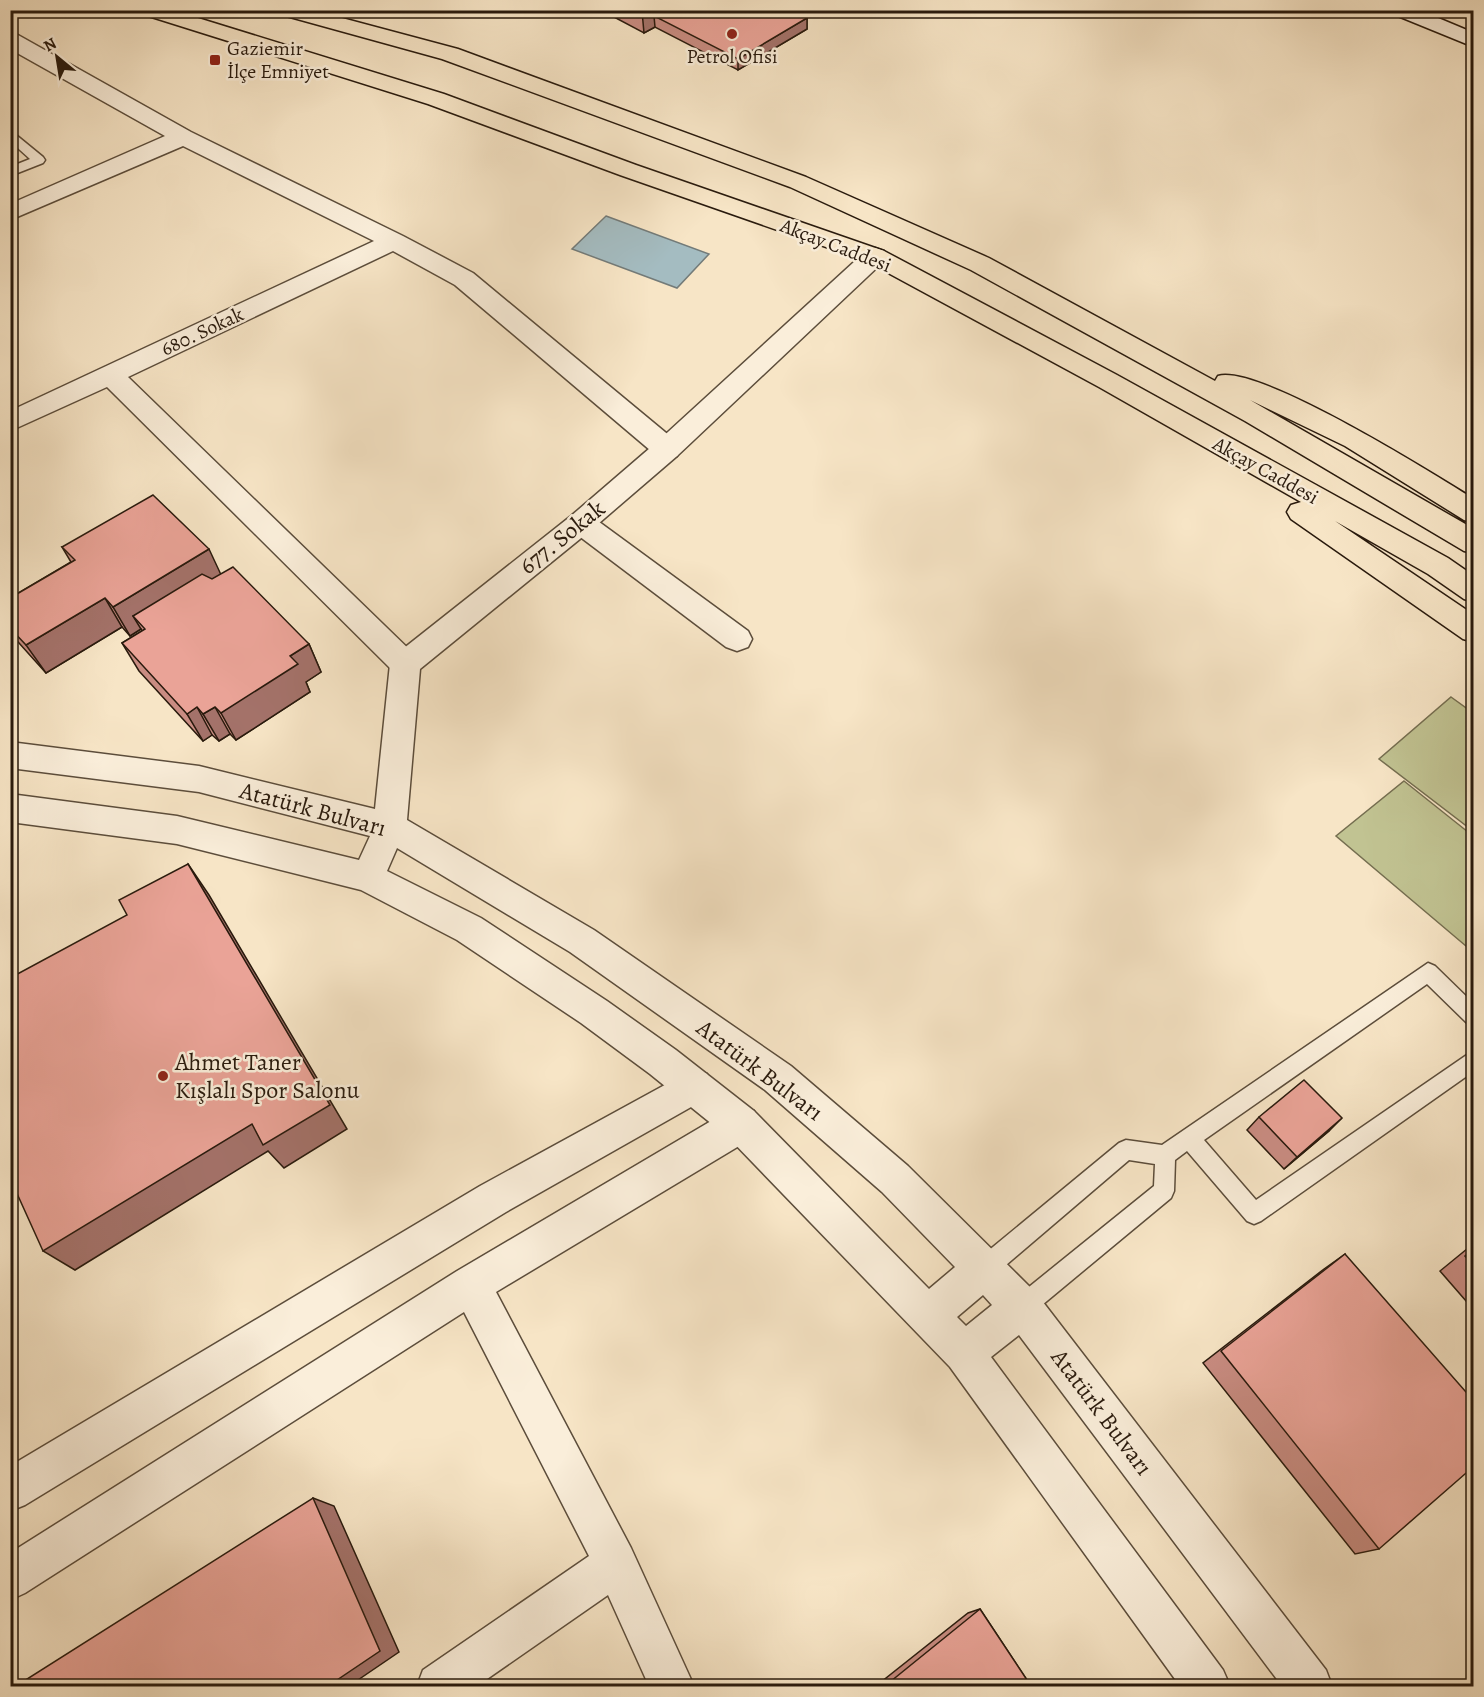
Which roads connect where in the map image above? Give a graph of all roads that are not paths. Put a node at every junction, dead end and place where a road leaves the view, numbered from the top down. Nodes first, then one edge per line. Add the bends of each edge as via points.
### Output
1 (149, 10) edge
2 (286, 10) edge
3 (1400, 10) edge
4 (11, 41) edge
5 (1473, 41) edge
6 (10, 134) edge
7 (183, 137) junction
8 (10, 172) edge
9 (10, 213) edge
10 (394, 241) junction
11 (875, 256) junction
12 (1145, 354) junction
13 (110, 375) junction
14 (1108, 381) junction
15 (10, 422) edge
16 (667, 449) junction
17 (1473, 513) edge
18 (581, 523) junction
19 (1473, 543) edge
20 (1473, 591) edge
21 (1473, 631) edge
22 (737, 639) dead end
23 (405, 664) junction
24 (10, 755) edge
25 (10, 807) edge
26 (390, 827) junction
27 (368, 877) junction
28 (1473, 1017) edge
29 (1473, 1059) edge
30 (694, 1086) junction
31 (741, 1124) junction
32 (1189, 1138) junction
33 (1165, 1155) junction
34 (984, 1269) junction
35 (471, 1285) junction
36 (1022, 1307) junction
37 (928, 1315) junction
38 (964, 1353) junction
39 (10, 1490) edge
40 (616, 1563) junction
41 (10, 1578) edge
42 (439, 1686) edge
43 (672, 1686) edge
44 (1207, 1686) edge
45 (1310, 1686) edge

1 - 11 highway, Akçay Caddesi via 436,99
2 - 12 highway, Akçay Caddesi via 450,54 798,182 980,264
3 - 5 street
4 - 7 street
6 - 8 lane via 39,160
7 - 9 street
7 - 10 street
10 - 13 street, 680. Sokak
10 - 16 street via 464,279
11 - 14 highway, Akçay Caddesi
11 - 16 street, 677. Sokak
12 - 17 highway via 1270,396 1400,466
12 - 19 highway, Akçay Caddesi
13 - 15 street, 680. Sokak
13 - 23 street
14 - 20 highway, Akçay Caddesi via 1438,567
14 - 21 highway
16 - 18 street, 677. Sokak
18 - 22 street
18 - 23 street, 677. Sokak
23 - 26 street
24 - 26 street, Atatürk Bulvarı via 199,779
25 - 27 street via 177,830
26 - 27 street
26 - 34 street, Atatürk Bulvarı via 582,941 778,1078 895,1179
27 - 30 street via 469,929 594,1012
28 - 32 lane via 1428,972
29 - 32 lane via 1254,1214
30 - 31 street
30 - 39 street via 493,1198
31 - 35 street
31 - 37 street
32 - 33 lane
33 - 34 lane via 1126,1150
33 - 36 lane via 1164,1191
34 - 36 street, Atatürk Bulvarı
34 - 37 street
35 - 40 street
35 - 41 street
36 - 38 street
36 - 45 street, Atatürk Bulvarı
37 - 38 street
38 - 44 street
40 - 42 street
40 - 43 street

